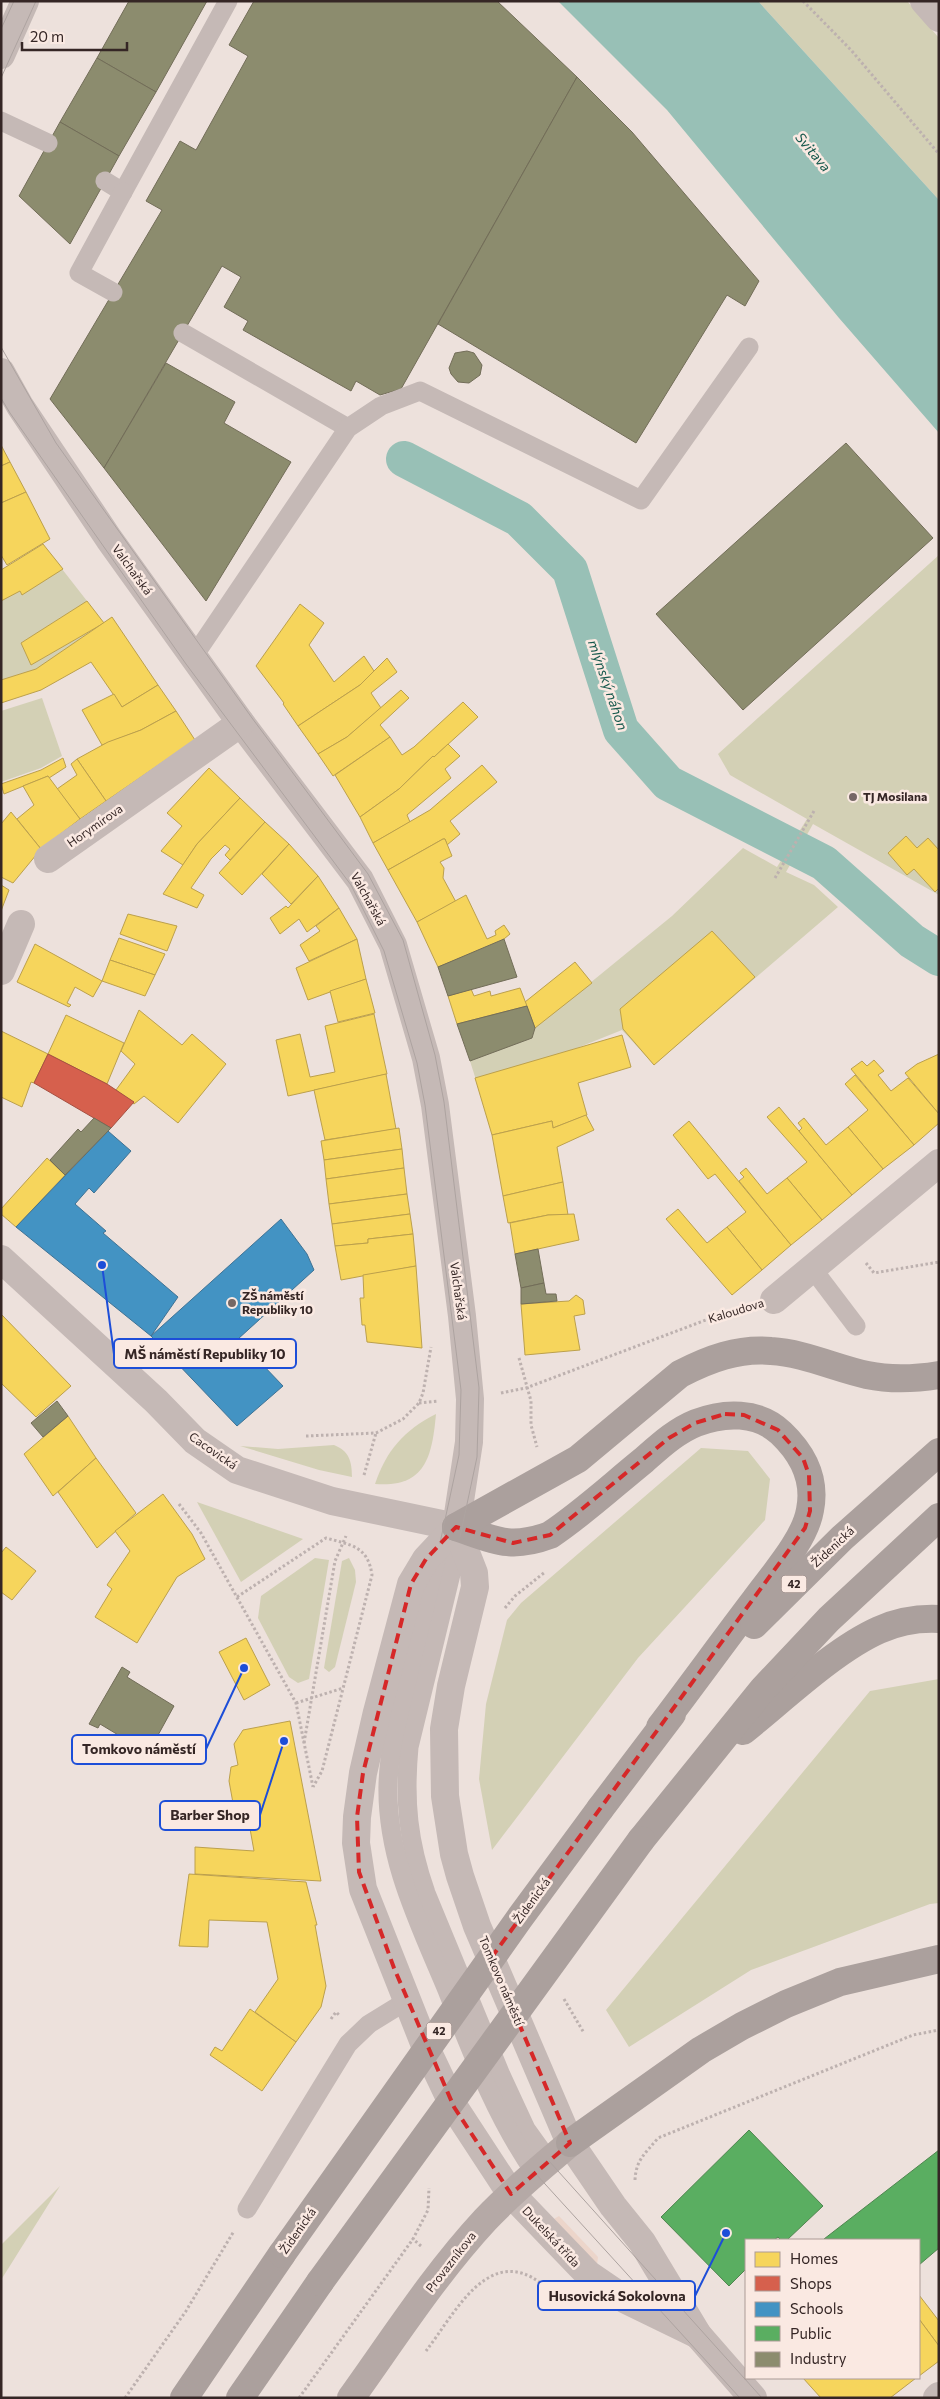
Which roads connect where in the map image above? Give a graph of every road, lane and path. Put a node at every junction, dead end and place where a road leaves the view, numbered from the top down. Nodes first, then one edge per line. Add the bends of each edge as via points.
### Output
1 (25, 1) edge
2 (228, 1) edge
3 (803, 1) edge
4 (924, 1) edge
5 (939, 18) edge
6 (1, 55) edge
7 (1, 121) edge
8 (48, 143) dead end
9 (939, 154) edge
10 (106, 180) dead end
11 (123, 192) junction
12 (113, 292) dead end
13 (183, 333) dead end
14 (748, 347) dead end
15 (1, 372) edge
16 (348, 428) junction
17 (194, 656) junction
18 (241, 723) junction
19 (814, 811) dead end
20 (48, 859) dead end
21 (775, 878) dead end
22 (21, 924) dead end
23 (1, 971) edge
24 (939, 1163) edge
25 (846, 1239) junction
26 (1, 1259) edge
27 (939, 1262) edge
28 (812, 1268) junction
29 (774, 1300) joint
30 (856, 1326) dead end
31 (431, 1341) dead end
32 (520, 1358) dead end
33 (939, 1375) edge
34 (526, 1388) junction
35 (306, 1436) dead end
36 (939, 1452) edge
37 (545, 1479) junction
38 (179, 1504) dead end
39 (939, 1517) edge
40 (559, 1529) junction
41 (452, 1535) junction
42 (344, 1543) junction
43 (236, 1597) junction
44 (502, 1612) dead end
45 (939, 1619) edge
46 (343, 1688) junction
47 (312, 1698) junction
48 (296, 1704) junction
49 (660, 1727) junction
50 (304, 1743) junction
51 (700, 1764) junction
52 (939, 1958) edge
53 (560, 1991) dead end
54 (408, 2000) junction
55 (939, 2030) edge
56 (584, 2033) dead end
57 (570, 2143) junction
58 (542, 2167) junction
59 (635, 2186) dead end
60 (511, 2194) junction
61 (247, 2209) joint
62 (413, 2239) dead end
63 (543, 2285) dead end
64 (698, 2335) junction
65 (420, 2359) dead end
66 (125, 2398) edge
67 (184, 2398) edge
68 (240, 2398) edge
69 (299, 2398) edge
70 (351, 2398) edge
71 (753, 2398) edge

1 - 6 street
2 - 11 lane
3 - 9 path via 851,50
4 - 5 street
7 - 8 lane
10 - 11 lane
11 - 12 lane via 79,273
13 - 16 lane
14 - 16 lane via 641,500 420,391 382,406
15 - 17 street, Valchařská via 20,406 104,530
16 - 17 lane
17 - 18 street, Valchařská
18 - 20 street, Horymírova
18 - 41 street, Valchařská via 360,880 393,944 426,1058 435,1105 470,1399 469,1442
19 - 21 path
22 - 23 street
24 - 25 street, Kaloudova
25 - 27 path via 874,1273
25 - 28 street, Kaloudova
26 - 41 street, Cacovická via 195,1441 237,1470
28 - 29 street, Kaloudova
28 - 30 lane
29 - 34 path, Kaloudova via 719,1315
31 - 35 path via 423,1393 419,1403 403,1419 376,1433
32 - 34 path
33 - 37 highway via 893,1378 868,1375 772,1350 724,1355 680,1374 578,1459
34 - 37 path via 531,1425
36 - 49 highway, Židenická / 42 via 793,1586
37 - 41 highway
38 - 43 path via 201,1533
39 - 51 highway via 829,1619 763,1689
40 - 41 highway via 550,1536 513,1544
40 - 44 path via 566,1554 515,1596
40 - 49 highway via 669,1438 710,1418 725,1414 744,1415 762,1421 778,1430 803,1458 812,1493 805,1528
41 - 54 street via 426,1559 411,1584 375,1721 357,1817 356,1843 363,1889
41 - 57 street, Tomkovo náměstí via 474,1573 474,1587 444,1730 445,1796 454,1854 477,1926
41 - 58 lane via 392,1743 388,1783 393,1846 405,1888 495,2107 513,2142
42 - 43 path via 326,1538
42 - 46 path via 358,1548 366,1556 372,1575
42 - 47 path via 335,1561
43 - 48 path
45 - 51 highway via 904,1622 856,1642
46 - 47 path
46 - 50 path via 322,1771 313,1787
47 - 48 path
47 - 50 path
48 - 50 path
49 - 67 highway, Židenická / 42, bridge via 513,1926
51 - 68 highway, bridge via 641,1840 320,2282
52 - 57 highway via 840,1982 742,2026 701,2050
53 - 56 path
54 - 60 street via 454,2107
54 - 61 lane via 368,2024 348,2044
55 - 59 path via 913,2035 658,2138 646,2148 639,2162
57 - 58 main road, Provazníkova
57 - 64 street, Dukelská třída via 642,2242
58 - 60 main road, Provazníkova
60 - 64 street, Dukelská třída via 588,2274 626,2300
60 - 70 main road, Provazníkova via 447,2265
61 - 66 path via 186,2311
62 - 69 path
63 - 65 path via 524,2273 502,2271 492,2274 476,2287
64 - 71 street, Dukelská třída

